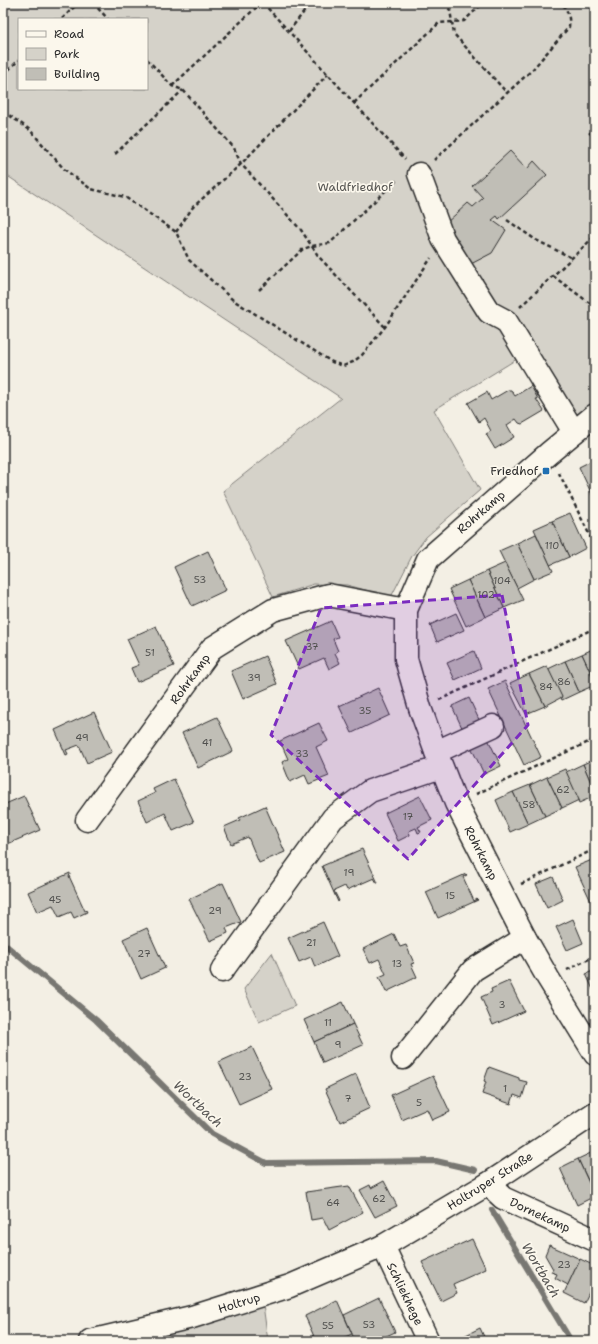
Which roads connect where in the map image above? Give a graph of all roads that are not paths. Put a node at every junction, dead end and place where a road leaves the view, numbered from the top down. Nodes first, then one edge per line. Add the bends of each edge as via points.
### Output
1 (415, 171) road end
2 (595, 415) edge
3 (574, 432) junction
4 (406, 610) junction
5 (493, 726) dead end
6 (438, 760) junction
7 (88, 820) dead end
8 (525, 938) junction
9 (222, 971) dead end
10 (595, 1054) edge
11 (403, 1058) dead end
12 (595, 1113) edge
13 (488, 1184) junction
14 (595, 1240) edge
15 (383, 1246) junction
16 (90, 1341) edge
17 (428, 1341) edge

1 - 3 street via 443,239 489,312 506,321
2 - 3 street, Rohrkamp
3 - 4 street, Rohrkamp via 428,559
4 - 6 street, Rohrkamp via 406,659
4 - 7 street, Rohrkamp via 328,595 273,610 212,648
5 - 6 street
6 - 8 street, Rohrkamp via 456,804
6 - 9 street via 370,791 333,818
8 - 10 street, Rohrkamp
8 - 11 street via 473,970
12 - 13 street, Holtruper Straße
13 - 14 street, Dornekamp via 503,1198
13 - 15 street, Holtruper Straße
15 - 16 street, Holtrup via 290,1286 192,1317
15 - 17 street, Schliekhege

